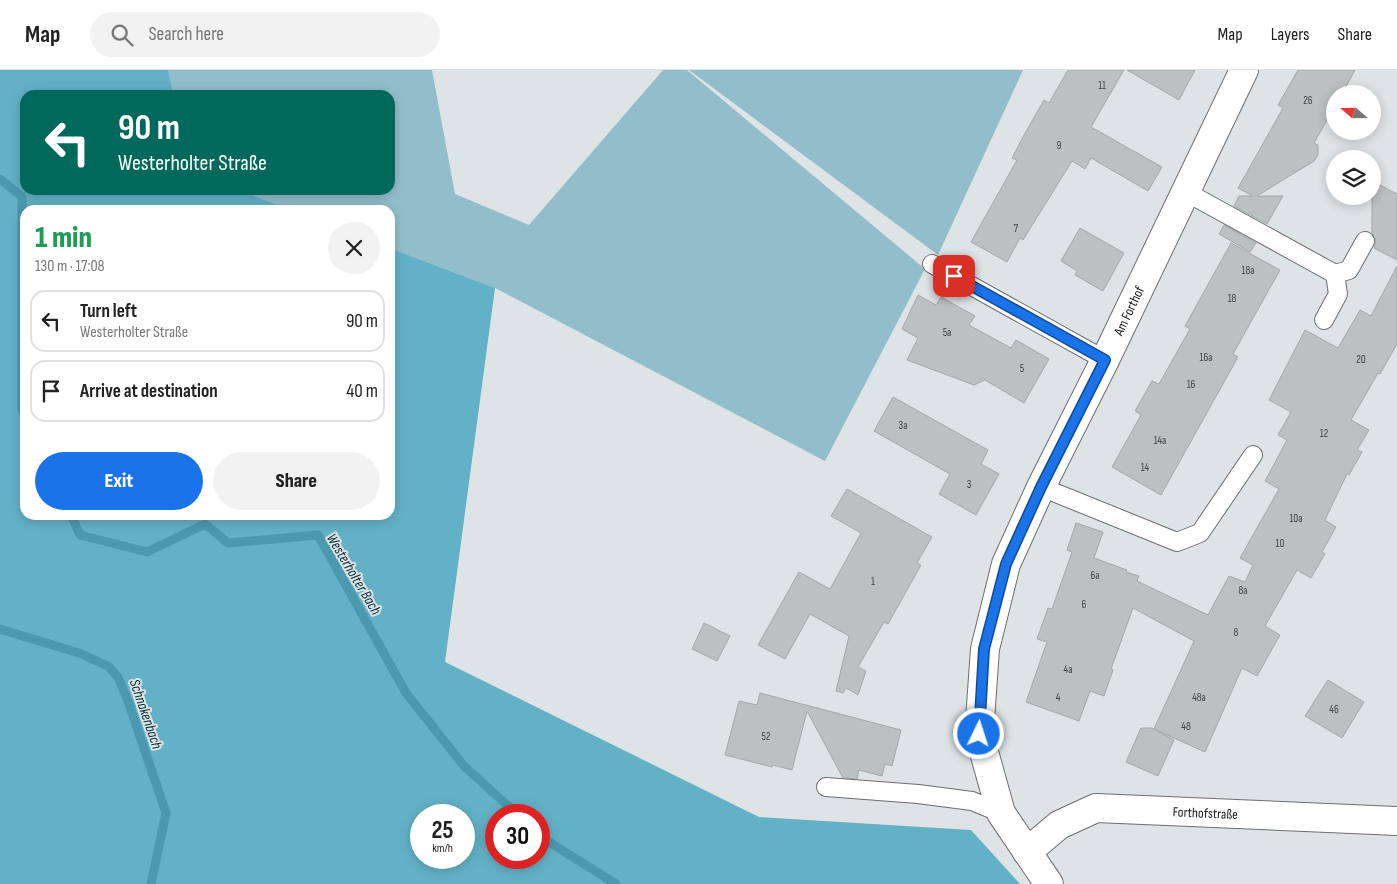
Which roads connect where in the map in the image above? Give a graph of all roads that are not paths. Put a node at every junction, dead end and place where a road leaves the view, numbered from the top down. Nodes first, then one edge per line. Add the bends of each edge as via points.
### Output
1 (1244, 70) edge
2 (1186, 192) junction
3 (1365, 241) dead end
4 (932, 264) dead end
5 (1335, 274) junction
6 (1324, 320) dead end
7 (1105, 360) junction
8 (1253, 455) dead end
9 (1041, 487) junction
10 (826, 787) dead end
11 (1001, 812) junction
12 (1397, 821) edge
13 (1027, 852) junction
14 (1049, 884) edge

1 - 2 street, Am Forthof
2 - 5 lane
2 - 7 street, Am Forthof
3 - 5 lane via 1349,270
4 - 7 lane
5 - 6 lane via 1338,294
7 - 9 street, Am Forthof
8 - 9 lane via 1200,532 1178,542
9 - 11 street, Am Forthof via 1006,564 984,649 979,734
10 - 11 lane via 972,801
11 - 13 street, Am Forthof
12 - 13 street, Forthofstraße via 1096,808 1059,825
13 - 14 street, Am Forthof

